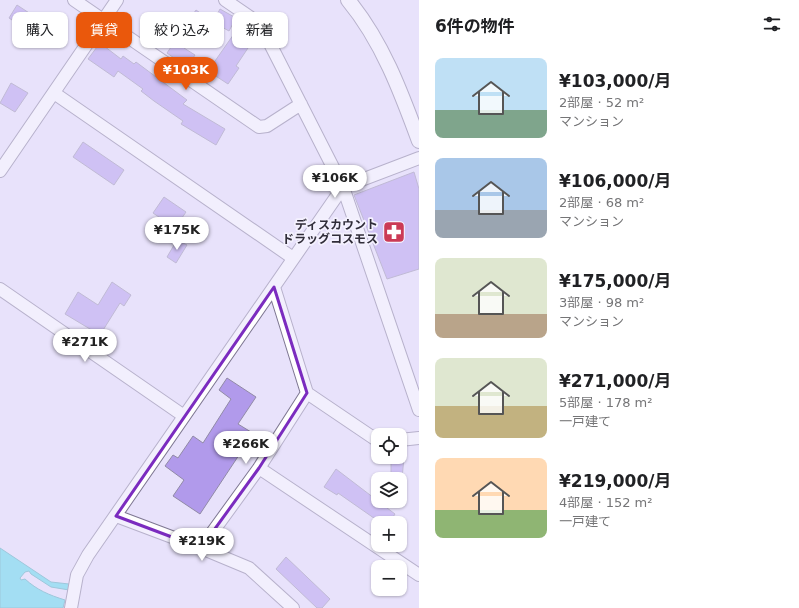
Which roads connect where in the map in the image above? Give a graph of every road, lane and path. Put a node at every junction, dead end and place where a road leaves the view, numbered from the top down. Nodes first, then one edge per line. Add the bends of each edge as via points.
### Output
1 (74, 0) edge
2 (117, 0) edge
3 (225, 0) edge
4 (348, 0) edge
5 (92, 12) edge
6 (109, 12) edge
7 (132, 39) edge
8 (85, 48) edge
9 (54, 93) junction
10 (301, 104) junction
11 (419, 141) edge
12 (419, 158) edge
13 (0, 171) edge
14 (343, 187) junction
15 (293, 258) junction
16 (274, 288) junction
17 (0, 289) edge
18 (307, 393) junction
19 (419, 410) edge
20 (184, 416) junction
21 (371, 436) edge
22 (419, 438) edge
23 (407, 439) edge
24 (259, 468) junction
25 (116, 516) junction
26 (201, 548) junction
27 (419, 575) edge
28 (71, 608) edge
29 (293, 608) edge

1 - 5 street
2 - 6 street
3 - 10 street via 260,24
4 - 11 street via 376,43 400,89
7 - 10 street via 259,127 267,126
8 - 9 street
9 - 13 street
9 - 15 street
10 - 14 street
12 - 14 street
14 - 15 street
14 - 19 street
15 - 16 street
16 - 18 street
16 - 20 street
17 - 20 street
18 - 21 street
18 - 24 street
20 - 25 street
22 - 23 street
24 - 26 street
24 - 27 street
25 - 26 street
25 - 28 street via 77,575
26 - 29 street via 249,568

